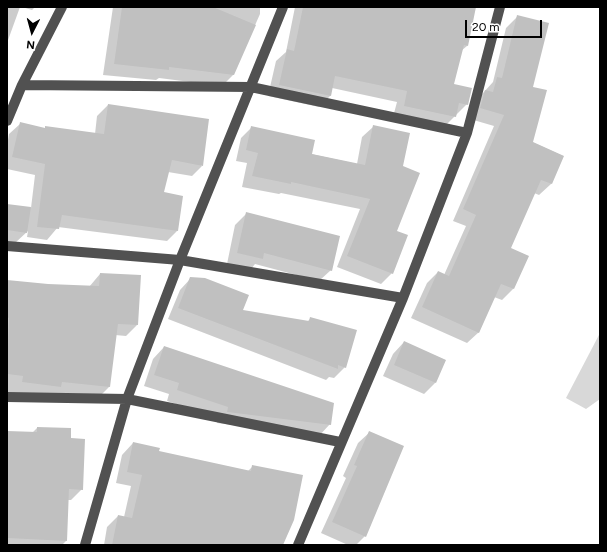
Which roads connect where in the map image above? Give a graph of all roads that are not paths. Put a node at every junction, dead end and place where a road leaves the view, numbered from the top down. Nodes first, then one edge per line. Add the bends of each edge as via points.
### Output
1 (62, 7) edge
2 (283, 7) edge
3 (500, 7) edge
4 (22, 85) junction
5 (251, 87) junction
6 (7, 121) edge
7 (467, 133) junction
8 (7, 246) edge
9 (180, 260) junction
10 (403, 298) junction
11 (7, 397) edge
12 (127, 399) junction
13 (340, 442) junction
14 (85, 545) edge
15 (298, 545) edge

1 - 4 street
2 - 5 street
3 - 7 street
4 - 5 street
4 - 6 street
5 - 7 street
5 - 9 street
7 - 10 street
8 - 9 street
9 - 10 street
9 - 12 street
10 - 13 street
11 - 12 street
12 - 13 street
12 - 14 street
13 - 15 street

